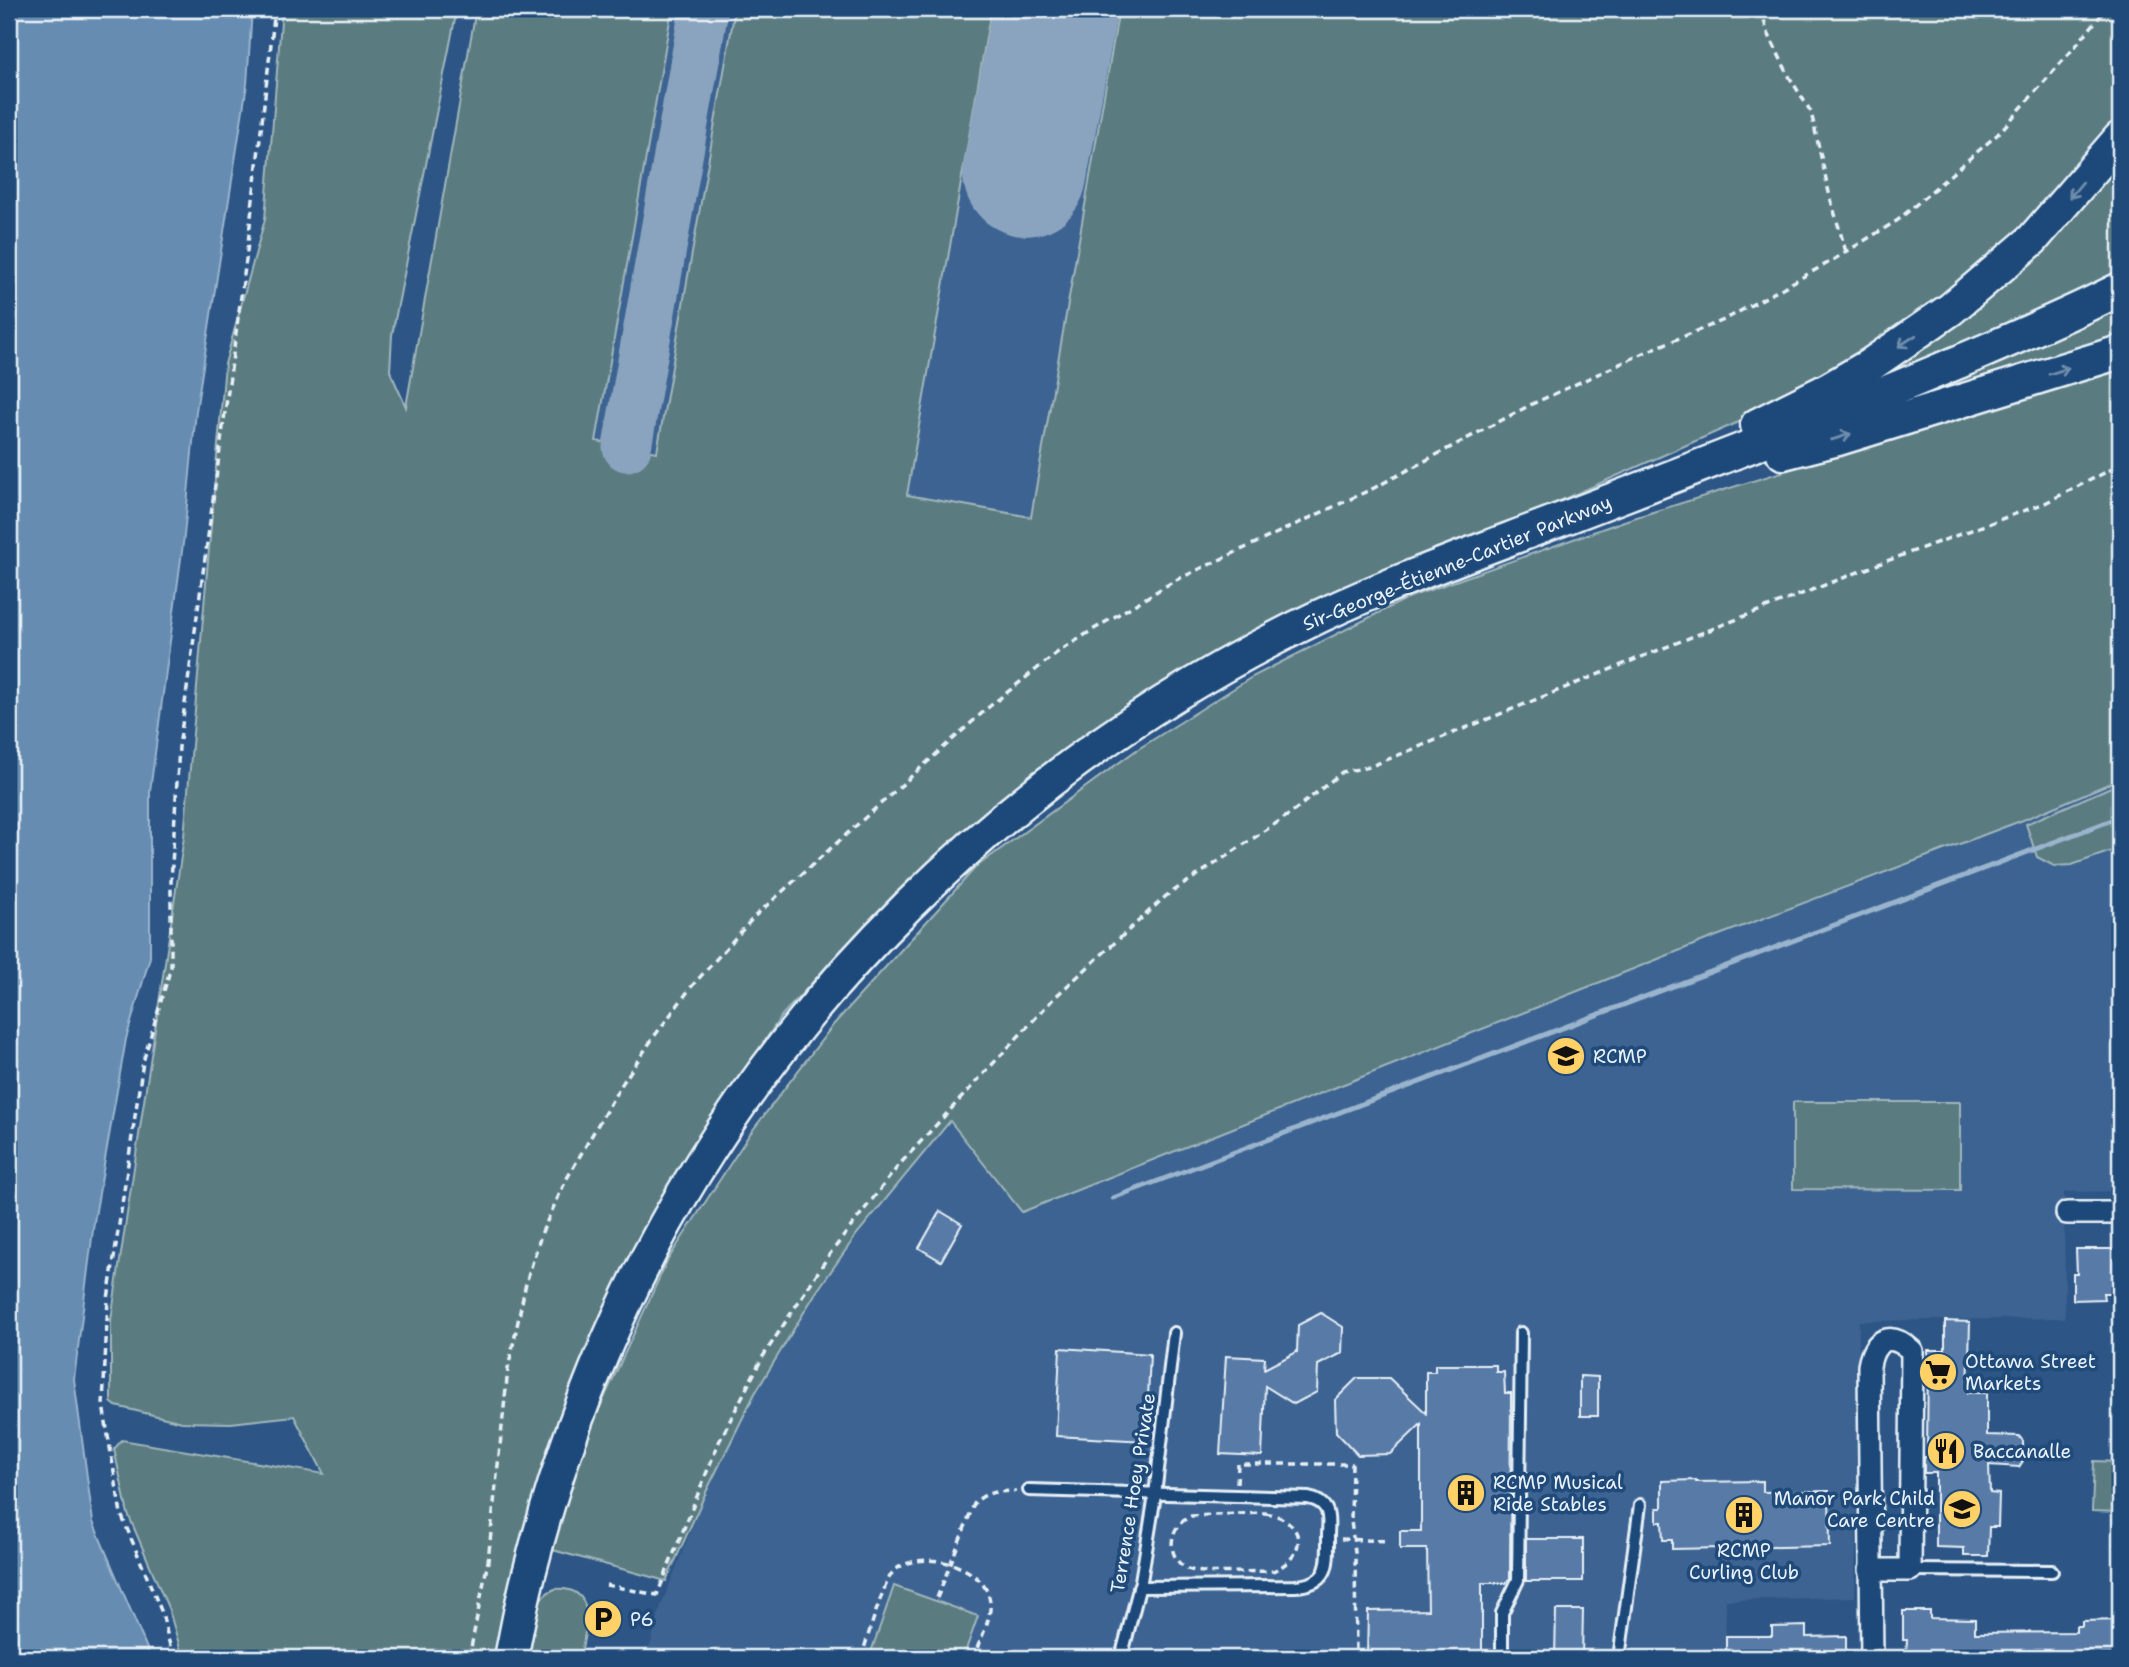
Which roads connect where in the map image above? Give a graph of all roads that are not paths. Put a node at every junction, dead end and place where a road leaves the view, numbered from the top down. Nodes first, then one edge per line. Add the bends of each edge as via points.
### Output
1 (2120, 138) edge
2 (2120, 289) edge
3 (2120, 352) edge
4 (1633, 492) junction
5 (2067, 1213) dead end
6 (2120, 1213) edge
7 (1174, 1333) dead end
8 (1521, 1333) dead end
9 (1029, 1490) road end
10 (1155, 1495) junction
11 (1640, 1505) dead end
12 (1870, 1570) junction
13 (1910, 1570) junction
14 (2052, 1572) dead end
15 (1139, 1587) junction
16 (511, 1658) edge
17 (1121, 1658) edge
18 (1502, 1658) edge
19 (1619, 1658) edge
20 (1872, 1658) edge

1 -> 4 main road via 2032,240 1915,335 1829,389
2 - 4 main road, Sir-George-Étienne-Cartier Parkway via 1839,413
4 -> 3 main road via 1838,439
4 - 16 main road, Sir-George-Étienne-Cartier Parkway via 1360,599 1216,672 1105,741 1039,790 899,915 825,996 744,1100 652,1251 618,1318 571,1436 529,1572
5 - 6 street
7 - 10 lane, Terrence Hoey Private
8 - 18 lane via 1518,1580 1502,1613
9 - 10 lane
10 - 15 lane, Terrence Hoey Private
10 - 15 lane via 1315,1499 1326,1509 1326,1569 1312,1583 1295,1586
11 - 19 lane
12 - 13 street
12 - 13 street via 1868,1366 1877,1345 1893,1339 1912,1351
12 - 20 street
13 - 14 lane
15 - 17 lane, Terrence Hoey Private

